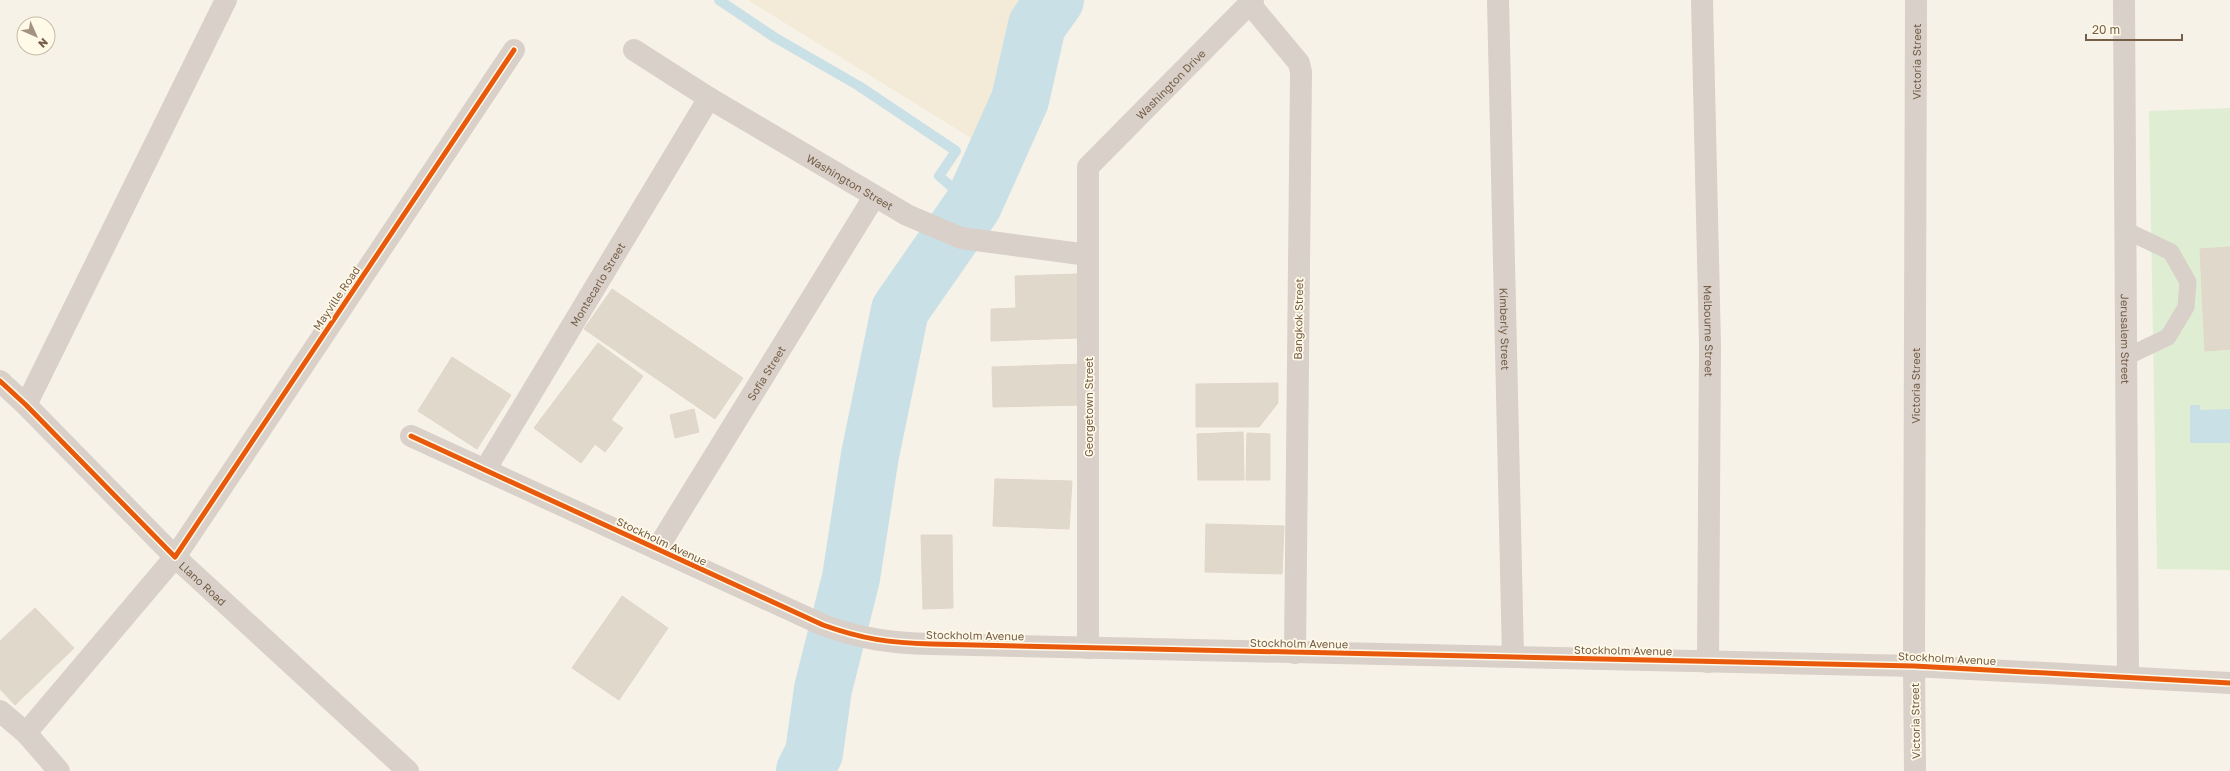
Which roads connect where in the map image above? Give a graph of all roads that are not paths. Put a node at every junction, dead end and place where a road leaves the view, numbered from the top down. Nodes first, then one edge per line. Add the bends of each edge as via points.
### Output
1 (226, 0) edge
2 (1498, 0) edge
3 (1702, 0) edge
4 (1916, 0) edge
5 (2124, 0) edge
6 (1251, 2) edge
7 (514, 50) dead end
8 (634, 50) dead end
9 (709, 98) junction
10 (1088, 167) joint
11 (874, 197) junction
12 (2125, 230) junction
13 (1088, 255) junction
14 (2126, 358) junction
15 (0, 381) edge
16 (26, 405) junction
17 (411, 436) dead end
18 (485, 470) junction
19 (657, 549) junction
20 (175, 557) junction
21 (1088, 648) junction
22 (1294, 653) junction
23 (1513, 657) junction
24 (1708, 662) junction
25 (1914, 666) junction
26 (2128, 677) junction
27 (2230, 683) edge
28 (0, 712) edge
29 (26, 733) junction
30 (59, 771) edge
31 (408, 771) edge
32 (1915, 771) edge

1 - 16 street
2 - 23 street, Kimberly Street
3 - 24 street, Melbourne Street via 1710,345
4 - 25 street, Victoria Street
5 - 12 street, Jerusalem Street
6 - 10 street, Washington Drive
6 - 22 street, Bangkok Street via 1293,54 1301,72
7 - 20 street, Mayville Road
8 - 9 street, Washington Street
9 - 11 street, Washington Street
9 - 18 street, Montecarlo Street
10 - 13 street, Georgetown Street
11 - 13 street, Washington Street via 961,238
11 - 19 street, Sofia Street
12 - 14 street, Jerusalem Street
12 - 14 lane via 2171,252 2188,282 2186,307 2168,337
13 - 21 street, Georgetown Street
14 - 26 street, Jerusalem Street
15 - 16 street
16 - 20 street
17 - 18 street, Stockholm Avenue
18 - 19 street, Stockholm Avenue
19 - 21 street, Stockholm Avenue via 823,625 853,636 899,643
20 - 29 street, Llano Road
20 - 31 street, Llano Road
21 - 22 street, Stockholm Avenue
22 - 23 street, Stockholm Avenue
23 - 24 street, Stockholm Avenue
24 - 25 street, Stockholm Avenue
25 - 26 street, Stockholm Avenue
25 - 32 street, Victoria Street
26 - 27 street, Stockholm Avenue
28 - 29 street
29 - 30 street

